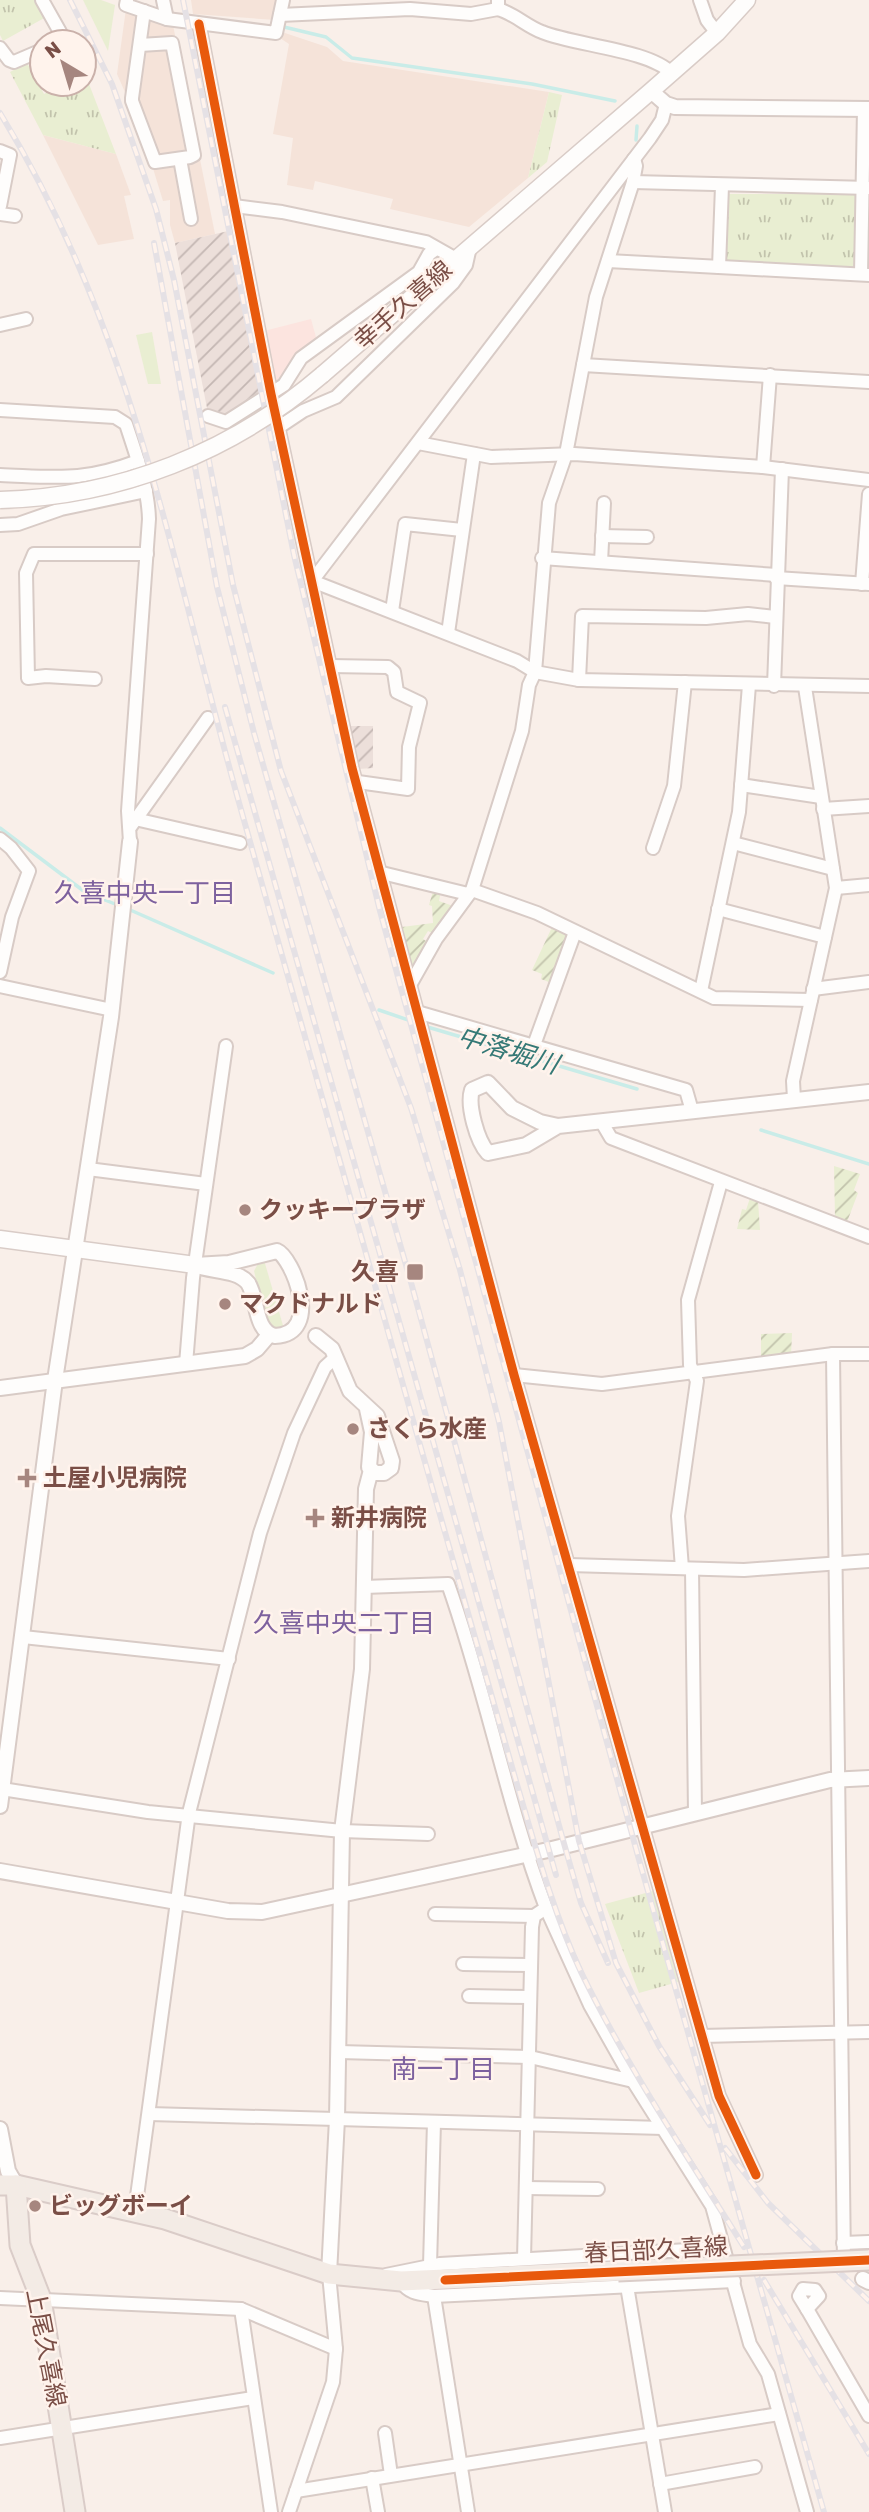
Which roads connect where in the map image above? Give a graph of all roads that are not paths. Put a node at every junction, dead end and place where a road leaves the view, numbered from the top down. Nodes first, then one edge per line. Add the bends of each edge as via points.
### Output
1 (42, 0) edge
2 (127, 0) edge
3 (163, 0) edge
4 (283, 0) edge
5 (700, 0) edge
6 (747, 0) edge
7 (498, 4) edge
8 (144, 11) junction
9 (280, 15) junction
10 (167, 19) junction
11 (199, 24) junction
12 (58, 28) edge
13 (717, 33) junction
14 (139, 45) junction
15 (0, 47) edge
16 (28, 56) edge
17 (671, 74) junction
18 (651, 91) junction
19 (666, 104) junction
20 (867, 109) edge
21 (0, 151) edge
22 (180, 159) junction
23 (634, 159) junction
24 (633, 182) junction
25 (722, 186) junction
26 (866, 188) edge
27 (0, 206) edge
28 (234, 206) junction
29 (0, 214) edge
30 (15, 216) dead end
31 (191, 219) dead end
32 (470, 247) junction
33 (436, 249) junction
34 (456, 259) junction
35 (608, 261) junction
36 (719, 267) junction
37 (865, 274) edge
38 (26, 319) dead end
39 (0, 325) edge
40 (583, 365) junction
41 (770, 375) junction
42 (869, 382) edge
43 (271, 394) junction
44 (0, 410) edge
45 (208, 416) dead end
46 (278, 427) junction
47 (418, 443) junction
48 (474, 454) junction
49 (566, 454) junction
50 (138, 461) junction
51 (763, 467) junction
52 (782, 469) junction
53 (0, 475) edge
54 (869, 480) edge
55 (146, 491) junction
56 (869, 494) edge
57 (0, 500) edge
58 (604, 503) dead end
59 (0, 525) edge
60 (462, 530) junction
61 (602, 536) junction
62 (647, 537) dead end
63 (146, 554) junction
64 (542, 558) junction
65 (601, 562) junction
66 (776, 576) junction
67 (312, 581) junction
68 (866, 584) edge
69 (392, 611) junction
70 (775, 617) junction
71 (448, 633) junction
72 (331, 666) junction
73 (535, 672) junction
74 (95, 679) dead end
75 (579, 680) junction
76 (685, 682) junction
77 (749, 685) junction
78 (774, 686) junction
79 (869, 686) edge
80 (805, 687) junction
81 (208, 718) dead end
82 (358, 782) junction
83 (741, 785) junction
84 (822, 803) junction
85 (869, 806) edge
86 (133, 822) junction
87 (0, 839) edge
88 (130, 842) joint
89 (240, 843) dead end
90 (733, 843) junction
91 (653, 848) dead end
92 (833, 869) junction
93 (382, 873) junction
94 (869, 885) edge
95 (836, 888) junction
96 (470, 892) junction
97 (718, 909) junction
98 (575, 932) junction
99 (825, 937) junction
100 (0, 972) edge
101 (869, 982) edge
102 (410, 985) junction
103 (0, 986) edge
104 (701, 991) junction
105 (812, 995) junction
106 (112, 1010) junction
107 (417, 1014) junction
108 (534, 1045) junction
109 (226, 1046) dead end
110 (869, 1092) edge
111 (794, 1099) junction
112 (692, 1111) junction
113 (601, 1121) junction
114 (558, 1126) junction
115 (88, 1169) junction
116 (721, 1182) junction
117 (206, 1184) junction
118 (869, 1237) edge
119 (0, 1239) edge
120 (76, 1249) junction
121 (255, 1258) junction
122 (195, 1265) junction
123 (249, 1285) junction
124 (303, 1315) junction
125 (269, 1335) junction
126 (286, 1335) junction
127 (316, 1336) junction
128 (833, 1354) junction
129 (869, 1354) edge
130 (336, 1357) junction
131 (186, 1364) junction
132 (695, 1374) junction
133 (514, 1376) junction
134 (55, 1380) junction
135 (0, 1388) edge
136 (367, 1409) junction
137 (371, 1471) junction
138 (869, 1560) edge
139 (835, 1561) junction
140 (569, 1565) junction
141 (687, 1569) junction
142 (364, 1587) junction
143 (23, 1637) junction
144 (229, 1659) junction
145 (869, 1778) edge
146 (837, 1779) junction
147 (2, 1789) junction
148 (0, 1806) edge
149 (189, 1813) junction
150 (695, 1813) junction
151 (644, 1826) junction
152 (342, 1831) junction
153 (428, 1835) dead end
154 (526, 1855) junction
155 (0, 1871) edge
156 (340, 1894) junction
157 (174, 1902) junction
158 (546, 1908) junction
159 (435, 1914) dead end
160 (534, 1916) junction
161 (463, 1964) dead end
162 (531, 1965) junction
163 (469, 1996) dead end
164 (530, 1997) junction
165 (869, 2032) edge
166 (840, 2033) junction
167 (702, 2036) junction
168 (339, 2052) junction
169 (530, 2057) junction
170 (633, 2081) junction
171 (149, 2114) junction
172 (337, 2119) junction
173 (434, 2122) junction
174 (528, 2125) junction
175 (663, 2128) junction
176 (0, 2129) edge
177 (756, 2175) dead end
178 (8, 2185) edge
179 (526, 2188) junction
180 (598, 2189) dead end
181 (135, 2211) junction
182 (869, 2242) edge
183 (843, 2243) junction
184 (723, 2248) junction
185 (524, 2259) junction
186 (869, 2259) edge
187 (430, 2265) junction
188 (329, 2274) junction
189 (622, 2279) junction
190 (867, 2279) edge
191 (372, 2280) junction
192 (401, 2281) junction
193 (734, 2281) junction
194 (434, 2296) junction
195 (0, 2298) edge
196 (41, 2300) junction
197 (241, 2309) junction
198 (807, 2309) dead end
199 (336, 2350) junction
200 (253, 2398) junction
201 (779, 2414) junction
202 (869, 2416) edge
203 (61, 2429) junction
204 (384, 2433) dead end
205 (652, 2434) junction
206 (0, 2438) edge
207 (461, 2463) junction
208 (755, 2467) dead end
209 (391, 2475) junction
210 (372, 2478) junction
211 (660, 2484) junction
212 (296, 2491) junction
213 (75, 2512) edge
214 (271, 2512) edge
215 (289, 2512) edge
216 (378, 2512) edge
217 (468, 2512) edge
218 (665, 2512) edge
219 (807, 2512) edge

1 - 12 street
2 - 8 street via 126,5
3 - 10 street
4 - 9 street
5 - 13 street
6 - 13 main road, 幸手久喜線
7 - 9 street via 471,15 410,9
7 - 17 street via 544,33 645,58 662,64
8 - 10 street
8 - 14 street
9 - 11 street via 276,33
10 - 11 street
11 - 28 street
13 - 17 main road, 幸手久喜線
14 - 22 street via 132,101 155,162
14 - 22 street via 172,43 194,155
15 - 16 street via 14,62
17 - 18 main road, 幸手久喜線
18 - 19 street
18 - 32 main road, 幸手久喜線
19 - 20 street
19 - 23 street via 659,125
20 - 26 street
21 - 27 street via 10,155
22 - 31 street
23 - 24 street
23 - 47 street
24 - 25 street
24 - 35 street
25 - 26 street
25 - 36 street
26 - 37 street
28 - 33 street via 426,242
28 - 43 street
29 - 30 street
32 - 34 main road, 幸手久喜線
32 - 46 street via 466,265 453,283 336,397
33 - 34 street via 444,249
33 - 43 street via 419,272 301,358 284,385
34 - 57 main road, 幸手久喜線, bridge via 322,375 251,427 174,465 97,489
35 - 36 street
35 - 40 street
36 - 37 street
38 - 39 street
40 - 41 street
40 - 49 street
41 - 42 street
41 - 51 street
43 - 45 street via 226,422
43 - 46 street
44 - 50 street via 115,417 126,424
46 - 67 street
47 - 48 street
47 - 67 street
48 - 49 street via 509,458
48 - 60 street
49 - 51 street
49 - 64 street via 549,503
50 - 53 street via 68,479
50 - 55 street
51 - 52 street
52 - 54 street
52 - 66 street
55 - 59 street
55 - 63 street
56 - 68 street
58 - 61 street
60 - 69 street via 405,524
60 - 71 street
61 - 62 street
61 - 65 street
63 - 74 street via 34,554 26,573 29,678
63 - 86 street via 128,811
64 - 65 street
64 - 73 street
65 - 66 street
66 - 68 street
66 - 70 street
67 - 69 street
67 - 72 street
69 - 71 street
70 - 75 street via 582,616
70 - 78 street
71 - 73 street
72 - 82 street
72 - 82 street via 388,667 394,673 397,692 420,703 409,747 408,789
73 - 75 street
73 - 96 street via 523,731
75 - 76 street
76 - 77 street
76 - 91 street via 674,786
77 - 78 street
77 - 83 street
78 - 80 street
79 - 80 street
80 - 84 street
81 - 86 street
82 - 93 street
83 - 84 street
83 - 90 street
84 - 85 street
84 - 92 street
86 - 88 street
86 - 89 street
87 - 100 street via 29,871 12,917
88 - 106 street
90 - 92 street
90 - 97 street
92 - 95 street
93 - 96 street
93 - 102 street
94 - 95 street
95 - 99 street
96 - 98 street via 537,913
96 - 102 street
97 - 99 street
97 - 104 street
98 - 104 street
98 - 108 street
99 - 105 street
101 - 105 street
102 - 107 street
103 - 106 street
104 - 105 street via 714,998
105 - 111 street via 793,1081
106 - 115 street
107 - 108 street
107 - 133 street
108 - 112 street via 687,1090
109 - 117 street
110 - 111 street
111 - 112 street
112 - 113 street
113 - 114 street
113 - 116 street via 611,1138
114 - 114 street via 526,1144 488,1153 482,1146 470,1094 475,1086 488,1083 520,1113
115 - 117 street
115 - 120 street
116 - 118 street
116 - 132 street via 688,1300 690,1365
117 - 122 street
119 - 120 main road
120 - 122 main road
120 - 134 street
121 - 122 street
121 - 123 street via 250,1263
121 - 124 street via 277,1251 286,1256
122 - 123 street via 238,1276
122 - 131 street
123 - 125 street
124 - 126 street via 298,1327
124 - 127 street
125 - 126 street
125 - 131 street via 244,1356
126 - 127 street
127 - 130 street
128 - 129 street
128 - 132 street
128 - 139 street
130 - 136 street via 350,1391
130 - 144 street via 326,1367 294,1433 260,1533
131 - 134 street
132 - 133 street via 602,1384
132 - 141 street via 678,1516
133 - 140 street
134 - 135 street
134 - 143 street
136 - 137 street via 372,1432
136 - 137 street via 377,1416 392,1461 384,1473
137 - 142 street via 366,1489
138 - 139 street
139 - 141 street via 744,1570
139 - 146 street
140 - 141 street
140 - 151 street
141 - 150 street
142 - 152 street via 362,1668
142 - 154 street via 449,1584
143 - 144 street
143 - 147 street
144 - 149 street
145 - 146 street
146 - 150 street
146 - 166 street
147 - 148 street
147 - 149 street via 148,1812
149 - 152 street
149 - 157 street
150 - 151 street
151 - 154 street
151 - 167 street
152 - 153 street
152 - 156 street
154 - 156 street
154 - 158 street
155 - 157 street
156 - 157 street via 252,1913
156 - 168 street
157 - 171 street
158 - 160 street
158 - 170 street via 590,2005
159 - 160 street
160 - 162 street
161 - 162 street
162 - 164 street
163 - 164 street
164 - 169 street
165 - 166 street
166 - 167 street
166 - 183 street
167 - 177 street via 721,2101
168 - 169 street
168 - 172 street
169 - 170 street
169 - 174 street
170 - 175 street
171 - 172 street
171 - 181 street
172 - 173 street
172 - 188 street
173 - 174 street
173 - 187 street
174 - 175 street
174 - 179 street
175 - 184 street via 712,2206
176 - 178 street
178 - 181 main road, 春日部久喜線
178 - 196 main road, 上尾久喜線 via 20,2245
179 - 180 street
179 - 185 street
181 - 188 main road, 春日部久喜線
182 - 183 street
183 - 190 street via 839,2260
184 - 185 street
184 - 193 street
185 - 187 street
186 - 189 main road, 春日部久喜線, bridge
187 - 191 street
188 - 191 main road, 春日部久喜線
188 - 199 street
189 - 192 main road, 春日部久喜線
189 - 193 street
189 - 194 street
189 - 205 street
191 - 192 main road, 春日部久喜線
192 - 194 street via 415,2294
193 - 201 street via 753,2352 768,2374
194 - 207 street
195 - 196 street
196 - 197 street
196 - 203 main road, 上尾久喜線
197 - 199 street
197 - 200 street
198 - 202 street
199 - 212 street via 333,2382
200 - 203 street
200 - 214 street
201 - 205 street
201 - 219 street
203 - 206 street
203 - 213 main road, 上尾久喜線
204 - 209 street
205 - 207 street
205 - 211 street
207 - 209 street
207 - 217 street
208 - 211 street
209 - 210 street
210 - 212 street
210 - 216 street
211 - 218 street
212 - 215 street

